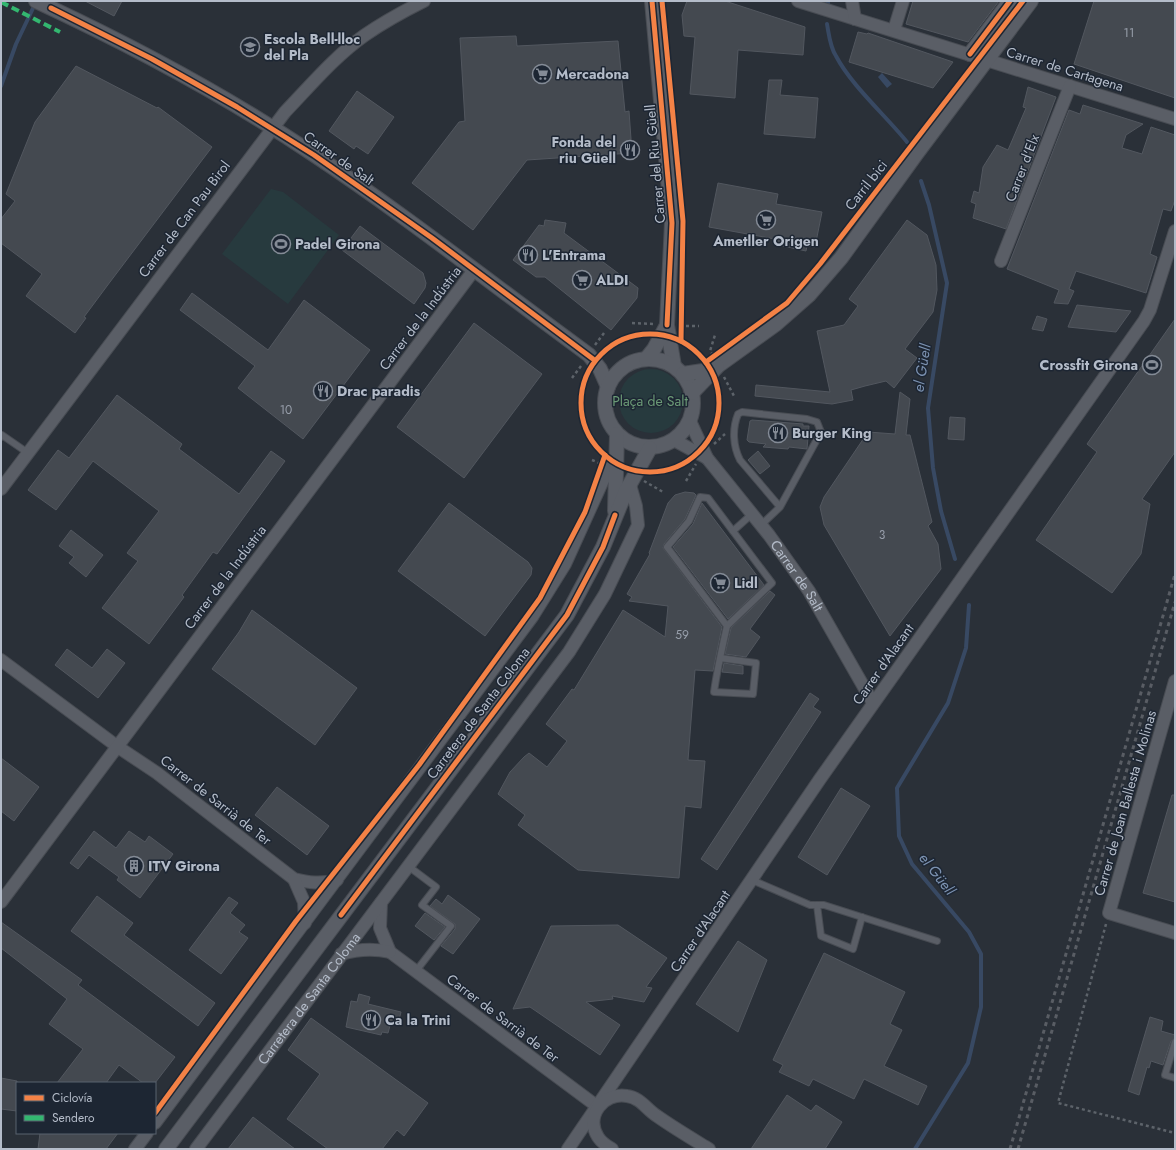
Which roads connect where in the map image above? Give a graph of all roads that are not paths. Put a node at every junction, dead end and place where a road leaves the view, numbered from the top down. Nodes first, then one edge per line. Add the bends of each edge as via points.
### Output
1 (36, 1) edge
2 (424, 1) edge
3 (652, 1) edge
4 (798, 1) edge
5 (852, 1) edge
6 (903, 1) edge
7 (1010, 1) edge
8 (1031, 1) edge
9 (855, 19) junction
10 (894, 30) junction
11 (970, 54) junction
12 (987, 60) junction
13 (1070, 86) junction
14 (1175, 119) edge
15 (274, 129) junction
16 (1175, 231) edge
17 (1001, 261) dead end
18 (474, 270) junction
19 (668, 331) junction
20 (593, 359) junction
21 (646, 359) junction
22 (714, 362) junction
23 (626, 365) junction
24 (678, 370) junction
25 (608, 387) junction
26 (692, 393) junction
27 (690, 421) junction
28 (616, 434) junction
29 (1, 437) edge
30 (674, 440) junction
31 (650, 448) junction
32 (28, 453) junction
33 (615, 457) junction
34 (707, 458) junction
35 (630, 485) junction
36 (1, 489) edge
37 (780, 507) junction
38 (752, 514) junction
39 (615, 515) junction
40 (761, 525) junction
41 (733, 532) junction
42 (727, 626) junction
43 (720, 658) junction
44 (1, 660) edge
45 (1175, 680) edge
46 (873, 703) junction
47 (118, 747) junction
48 (408, 866) junction
49 (294, 879) junction
50 (337, 880) junction
51 (752, 880) junction
52 (1, 902) edge
53 (381, 902) junction
54 (817, 905) junction
55 (862, 917) junction
56 (305, 923) junction
57 (1175, 933) edge
58 (937, 941) dead end
59 (390, 952) junction
60 (341, 954) junction
61 (416, 972) junction
62 (1175, 1042) edge
63 (1175, 1078) edge
64 (598, 1107) junction
65 (156, 1122) edge
66 (146, 1134) edge
67 (135, 1149) edge
68 (166, 1149) edge
69 (196, 1149) edge
70 (568, 1149) edge
71 (612, 1149) edge
72 (709, 1149) edge

1 - 15 street, Carrer de Salt via 152,59
2 - 15 street, Carrer de Can Pau Birol via 396,15 364,36 308,88 285,112
3 - 19 street, Carrer del Riu Güell via 672,223
4 - 9 street
5 - 9 street
6 - 10 street
7 - 11 street
8 - 12 street
9 - 10 street, Carrer de Cartagena
10 - 11 street, Carrer de Cartagena
11 - 12 street, Carrer de Cartagena
12 - 13 street, Carrer de Cartagena
12 - 22 street via 841,258 809,295 776,324
13 - 14 street, Carrer de Cartagena
13 - 17 street, Carrer d'Elx
15 - 18 street, Carrer de Salt
15 - 32 street, Carrer de Can Pau Birol via 246,161
16 - 46 street, Carrer d'Alacant via 1150,310 1144,321
18 - 20 street, Carrer de Salt
18 - 47 street, Carrer de la Indústria
19 - 21 street, Carrer del Riu Güell
19 - 24 street, Carrer del Riu Güell
20 - 23 street, Carrer de Salt
20 - 25 street, Carrer de Salt
21 - 23 street
21 - 24 street via 658,360
22 - 24 street
22 - 26 street
23 - 25 street via 616,373
24 - 26 street
25 - 28 street via 605,412
26 - 27 street via 693,410
27 - 30 street
27 - 34 street, Carrer de Salt
28 - 31 street via 634,445
28 - 33 street, Carretera de Santa Coloma
29 - 32 lane via 2,435
30 - 31 street via 663,446
30 - 34 street, Carrer de Salt
31 - 35 street, Carretera de Santa Coloma
32 - 36 street, Carrer de Can Pau Birol
33 - 39 street, Carretera de Santa Coloma
33 - 50 street, Carretera de Santa Coloma via 565,564 532,617
34 - 38 street, Carrer de Salt
35 - 39 street, Carretera de Santa Coloma
35 - 48 street, Carretera de Santa Coloma via 638,524 605,594 569,652
37 - 37 lane via 821,432 817,422 807,419 742,412 735,421 733,434 736,453
37 - 40 lane
38 - 40 street, Carrer de Salt
38 - 41 lane
39 - 68 street, Carretera de Santa Coloma via 602,547 567,615
40 - 46 street, Carrer de Salt via 809,591
41 - 42 lane via 772,583
41 - 42 lane via 708,498 700,497 689,521 668,547
42 - 43 lane
43 - 43 lane via 714,692 753,694 756,663
44 - 47 street, Carrer de Sarrià de Ter
45 - 57 street, Carrer de Joan Ballesta i Molinas via 1109,914
46 - 51 street, Carrer d'Alacant
47 - 49 street, Carrer de Sarrià de Ter via 157,773
47 - 52 street, Carrer de la Indústria
48 - 53 street, Carretera de Santa Coloma
48 - 61 lane via 436,887 422,905 451,926
49 - 50 street, Carrer de Sarrià de Ter via 309,883
49 - 56 street, Carrer de Sarrià de Ter via 304,902
50 - 56 street, Carretera de Santa Coloma
51 - 54 lane via 810,905
51 - 64 street, Carrer d'Alacant
53 - 59 street, Carrer de Sarrià de Ter via 380,928
53 - 60 street, Carretera de Santa Coloma
54 - 55 lane
54 - 55 lane via 821,936 853,949
55 - 58 lane
56 - 65 street, Carretera de Santa Coloma
59 - 60 street, Carrer de Sarrià de Ter via 361,949
59 - 61 street, Carrer de Sarrià de Ter
60 - 69 street, Carretera de Santa Coloma
61 - 64 street, Carrer de Sarrià de Ter
62 - 63 lane via 1165,1075
64 - 70 street, Carrer d'Alacant
64 - 71 street via 593,1118 594,1128 598,1138
64 - 72 street via 615,1096 638,1099 655,1115
66 - 67 street

